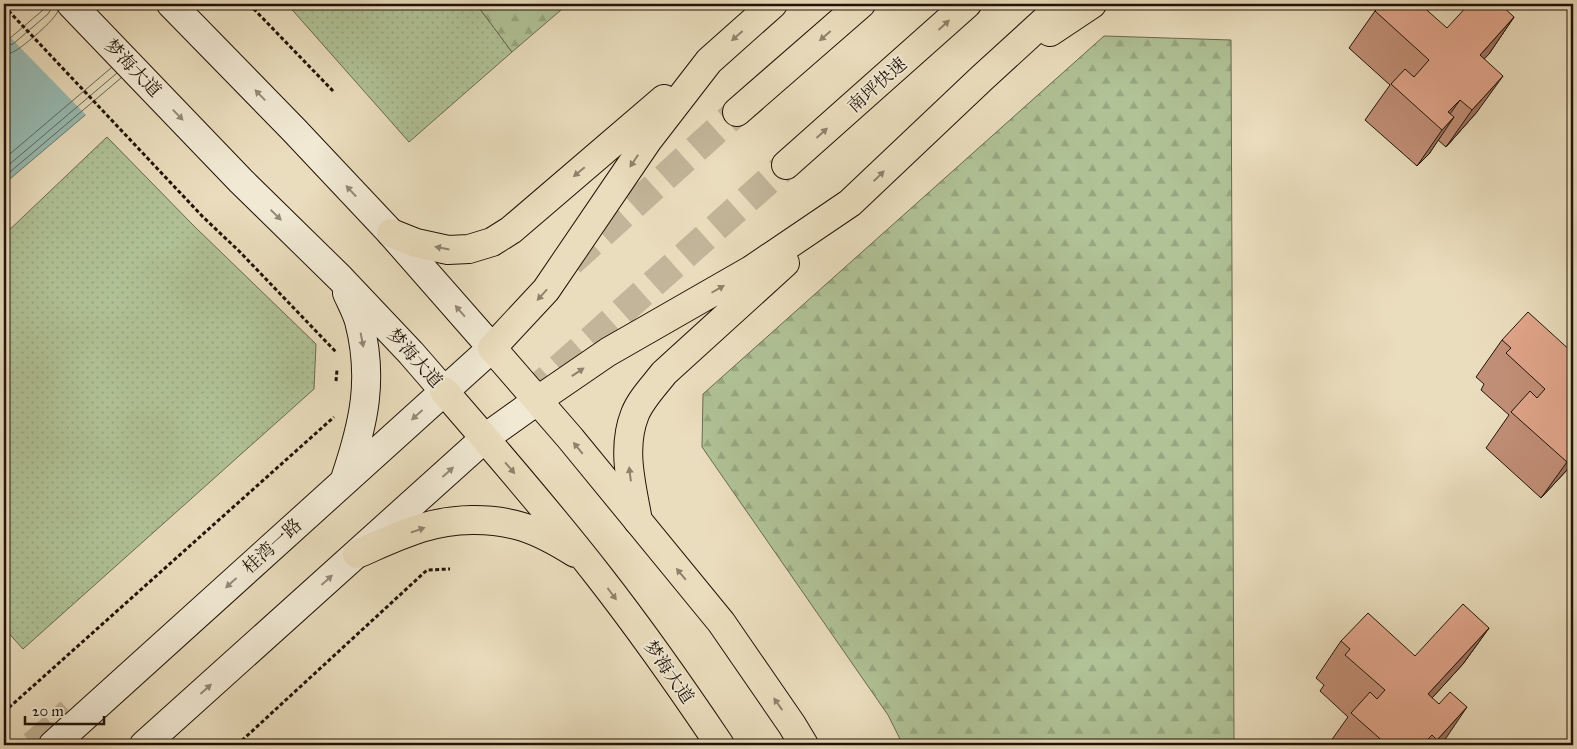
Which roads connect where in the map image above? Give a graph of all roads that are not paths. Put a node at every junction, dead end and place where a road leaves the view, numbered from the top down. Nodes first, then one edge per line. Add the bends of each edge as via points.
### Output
1 (71, 4) edge
2 (172, 4) edge
3 (773, 4) edge
4 (861, 4) edge
5 (967, 4) edge
6 (1063, 4) edge
7 (1092, 4) edge
8 (709, 61) junction
9 (982, 78) junction
10 (737, 112) tunnel mouth
11 (786, 165) tunnel mouth
12 (850, 203) junction
13 (391, 233) junction
14 (340, 278) junction
15 (492, 348) junction
16 (444, 391) junction
17 (538, 400) junction
18 (485, 438) junction
19 (344, 482) junction
20 (638, 522) junction
21 (357, 554) junction
22 (584, 557) junction
23 (52, 745) edge
24 (144, 745) edge
25 (720, 745) edge
26 (804, 745) edge

1 -> 14 main road, 梦海大道 via 241,181
13 -> 2 main road
3 -> 8 main road
4 -> 10 main road
11 -> 5 main road, 南坪快速
6 - 9 main road
7 - 9 main road
8 -> 13 main road via 492,242 469,249 448,250
8 -> 15 main road via 648,140 546,290
12 -> 9 main road
17 -> 12 main road via 608,352 751,270
20 -> 12 main road via 628,446 636,413 648,394 664,373
15 -> 13 main road
14 - 16 main road, 梦海大道
14 -> 19 main road via 358,319 366,358 364,414
15 - 16 main road, 桂湾一路
15 - 17 main road
16 - 18 main road, 梦海大道
16 -> 19 main road, 桂湾一路
17 - 18 main road
20 -> 17 main road
21 -> 18 main road
18 -> 22 main road, 梦海大道
19 -> 23 main road, 桂湾一路
26 -> 20 main road via 721,622
21 -> 22 main road via 421,528 475,520 499,521 524,528
24 -> 21 main road
22 -> 25 main road, 梦海大道 via 665,664

